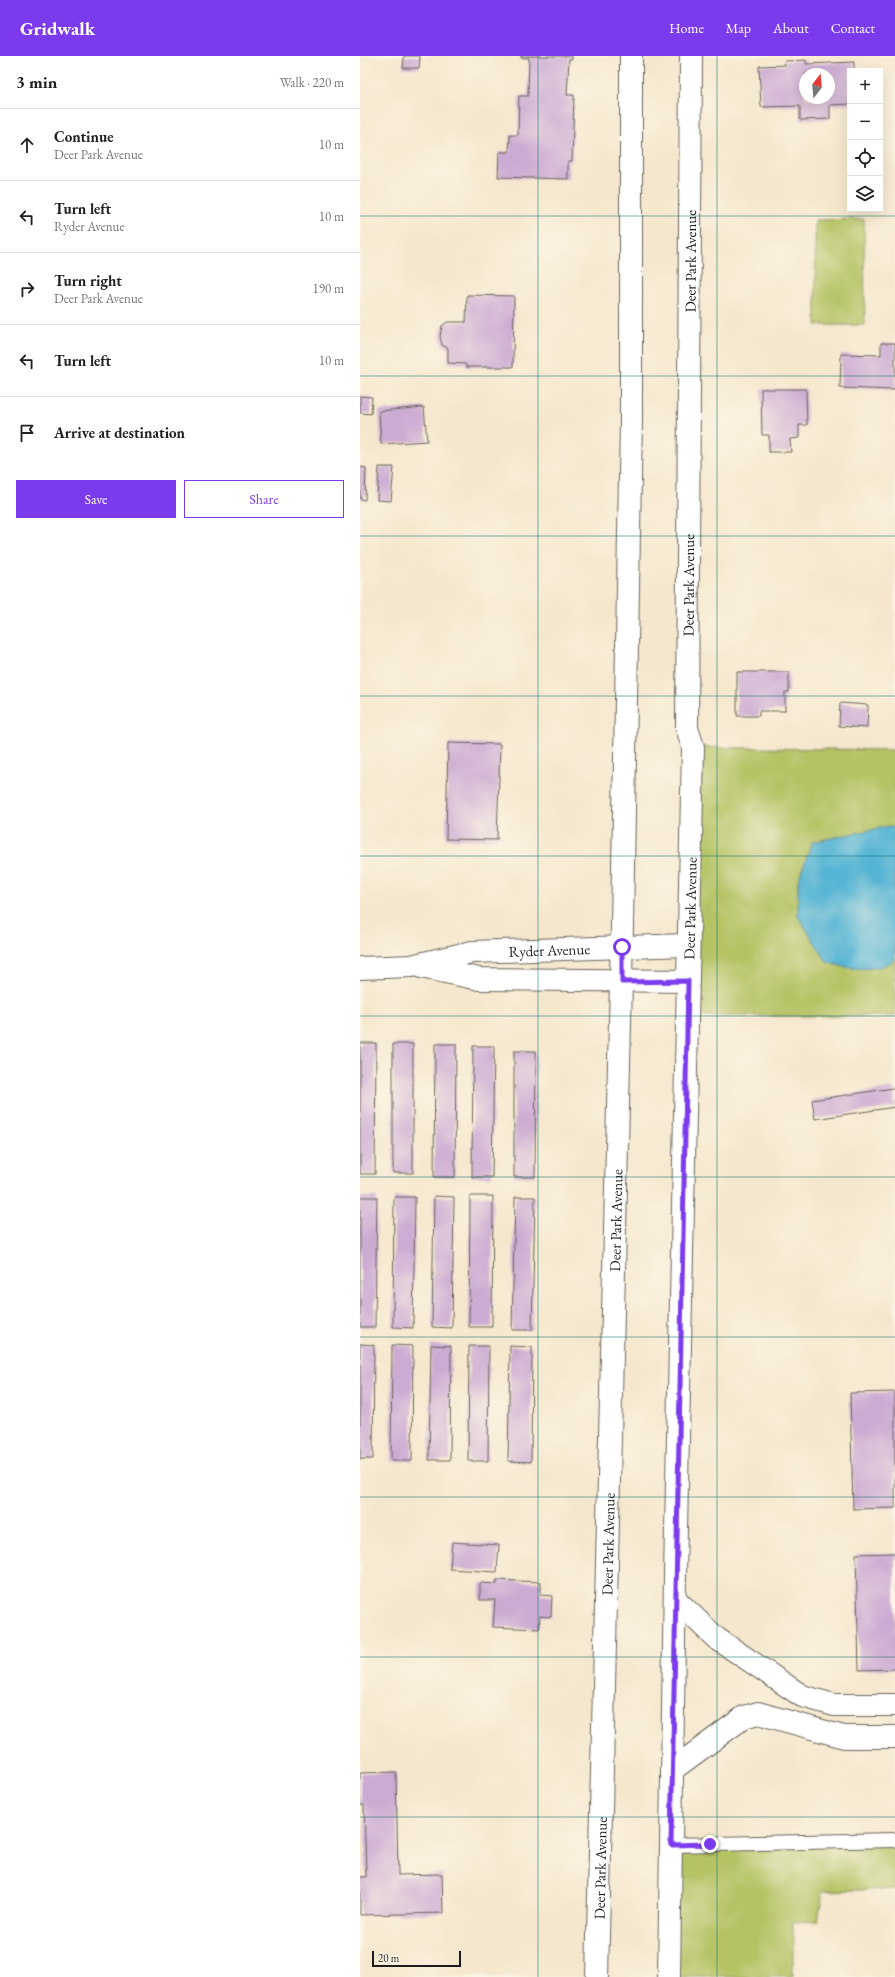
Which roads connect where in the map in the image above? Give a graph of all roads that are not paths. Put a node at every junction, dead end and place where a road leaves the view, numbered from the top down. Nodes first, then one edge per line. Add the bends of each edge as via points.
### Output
1 (631, 56) edge
2 (691, 56) edge
3 (688, 945) junction
4 (622, 947) junction
5 (412, 966) junction
6 (360, 968) edge
7 (688, 981) junction
8 (622, 982) junction
9 (676, 1600) junction
10 (895, 1705) edge
11 (895, 1737) edge
12 (672, 1770) junction
13 (895, 1840) edge
14 (671, 1845) junction
15 (597, 1977) edge
16 (669, 1977) edge

1 - 4 main road, Deer Park Avenue via 631,421
2 - 3 main road, Deer Park Avenue via 687,728 693,747
3 - 4 main road, Ryder Avenue
3 - 7 main road, Deer Park Avenue
4 - 5 main road, Ryder Avenue via 472,952
4 - 8 main road, Deer Park Avenue
5 - 6 main road, Ryder Avenue
5 - 8 main road, Ryder Avenue via 479,979
7 - 8 main road, Ryder Avenue
7 - 9 main road, Deer Park Avenue
8 - 15 main road, Deer Park Avenue
9 - 10 main road via 716,1638 802,1696 834,1705
9 - 12 main road, Deer Park Avenue
11 - 12 main road via 844,1737 758,1713 744,1718
12 - 14 main road, Deer Park Avenue
13 - 14 lane
14 - 16 main road, Deer Park Avenue

